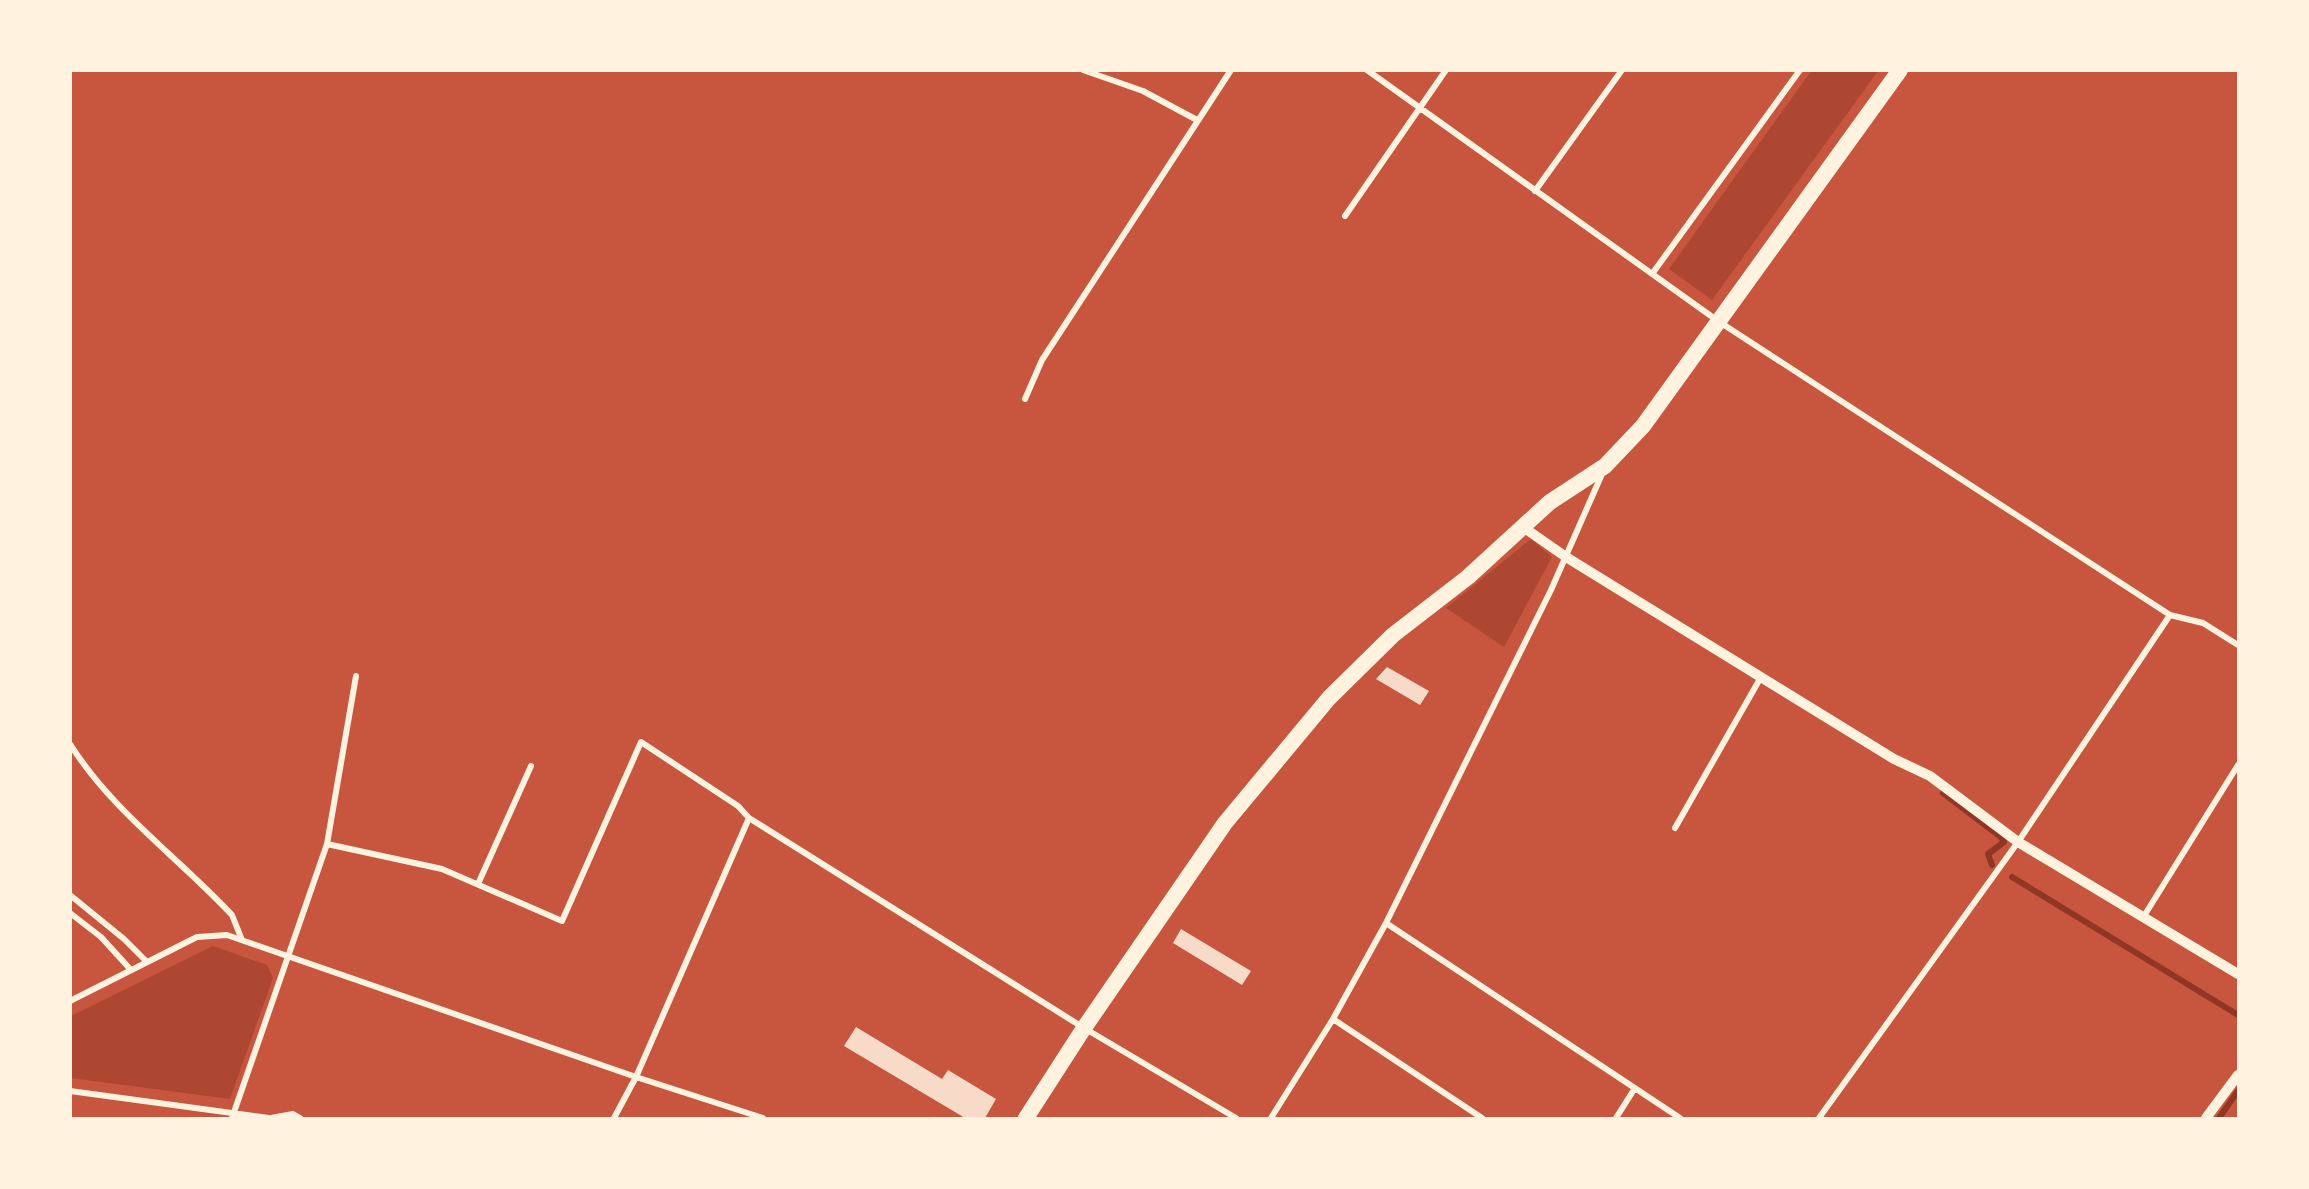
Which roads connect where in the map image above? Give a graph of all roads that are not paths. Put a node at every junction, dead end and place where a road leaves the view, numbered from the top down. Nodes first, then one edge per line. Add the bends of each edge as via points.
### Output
1 (1083, 70) edge
2 (1231, 70) edge
3 (1367, 70) edge
4 (1446, 70) edge
5 (1622, 70) edge
6 (1800, 70) edge
7 (1900, 70) edge
8 (1419, 108) junction
9 (1197, 120) junction
10 (1535, 190) junction
11 (1345, 216) dead end
12 (1652, 274) junction
13 (1718, 321) junction
14 (1025, 399) dead end
15 (1605, 466) junction
16 (1523, 527) junction
17 (1566, 557) junction
18 (2170, 615) junction
19 (2238, 645) edge
20 (356, 676) dead end
21 (1761, 677) junction
22 (70, 744) edge
23 (2238, 765) edge
24 (531, 766) dead end
25 (749, 818) junction
26 (1675, 828) dead end
27 (2018, 842) junction
28 (327, 844) junction
29 (478, 884) junction
30 (70, 895) edge
31 (70, 913) edge
32 (2144, 916) junction
33 (1386, 923) junction
34 (242, 939) junction
35 (289, 956) junction
36 (147, 962) junction
37 (132, 970) junction
38 (2238, 974) edge
39 (70, 1001) edge
40 (1333, 1019) junction
41 (1084, 1028) junction
42 (2238, 1075) edge
43 (636, 1077) junction
44 (1635, 1089) junction
45 (70, 1091) edge
46 (233, 1116) edge
47 (270, 1119) edge
48 (300, 1119) edge
49 (614, 1119) edge
50 (763, 1119) edge
51 (1026, 1119) edge
52 (1236, 1119) edge
53 (1271, 1119) edge
54 (1482, 1119) edge
55 (1616, 1119) edge
56 (1680, 1119) edge
57 (1819, 1119) edge
58 (2206, 1119) edge

1 - 9 street via 1143,91
2 - 9 street
3 - 8 street
4 - 8 street
5 - 10 street
6 - 12 street
7 - 13 highway
8 - 10 street
8 - 11 street
9 - 14 street via 1042,360
10 - 12 street
12 - 13 street
13 - 15 highway via 1643,426
13 - 18 street
15 - 16 highway via 1550,502
15 - 17 street
16 - 17 street
16 - 41 highway via 1468,577 1393,635 1329,698 1225,823
17 - 21 street
17 - 33 street
18 - 19 street via 2203,623
18 - 27 street
20 - 28 street
21 - 26 street
21 - 27 street via 1894,759 1929,776
22 - 34 street via 88,771 120,805 232,915
23 - 32 street
24 - 29 street
25 - 29 street via 738,806 641,742 562,921
25 - 41 street
25 - 43 street
27 - 32 street
27 - 57 street
28 - 29 street via 442,869
28 - 35 street
30 - 36 street
31 - 37 street via 101,937
32 - 38 street
33 - 40 street
33 - 44 street
34 - 35 street
34 - 36 street via 227,935 197,937
35 - 43 street
35 - 46 street
36 - 37 street
37 - 39 street
40 - 53 street
40 - 54 street
41 - 51 highway
41 - 52 street
42 - 58 street
43 - 49 street
43 - 50 street
44 - 55 street
44 - 56 street
45 - 46 street
46 - 47 street
47 - 48 street via 292,1114

